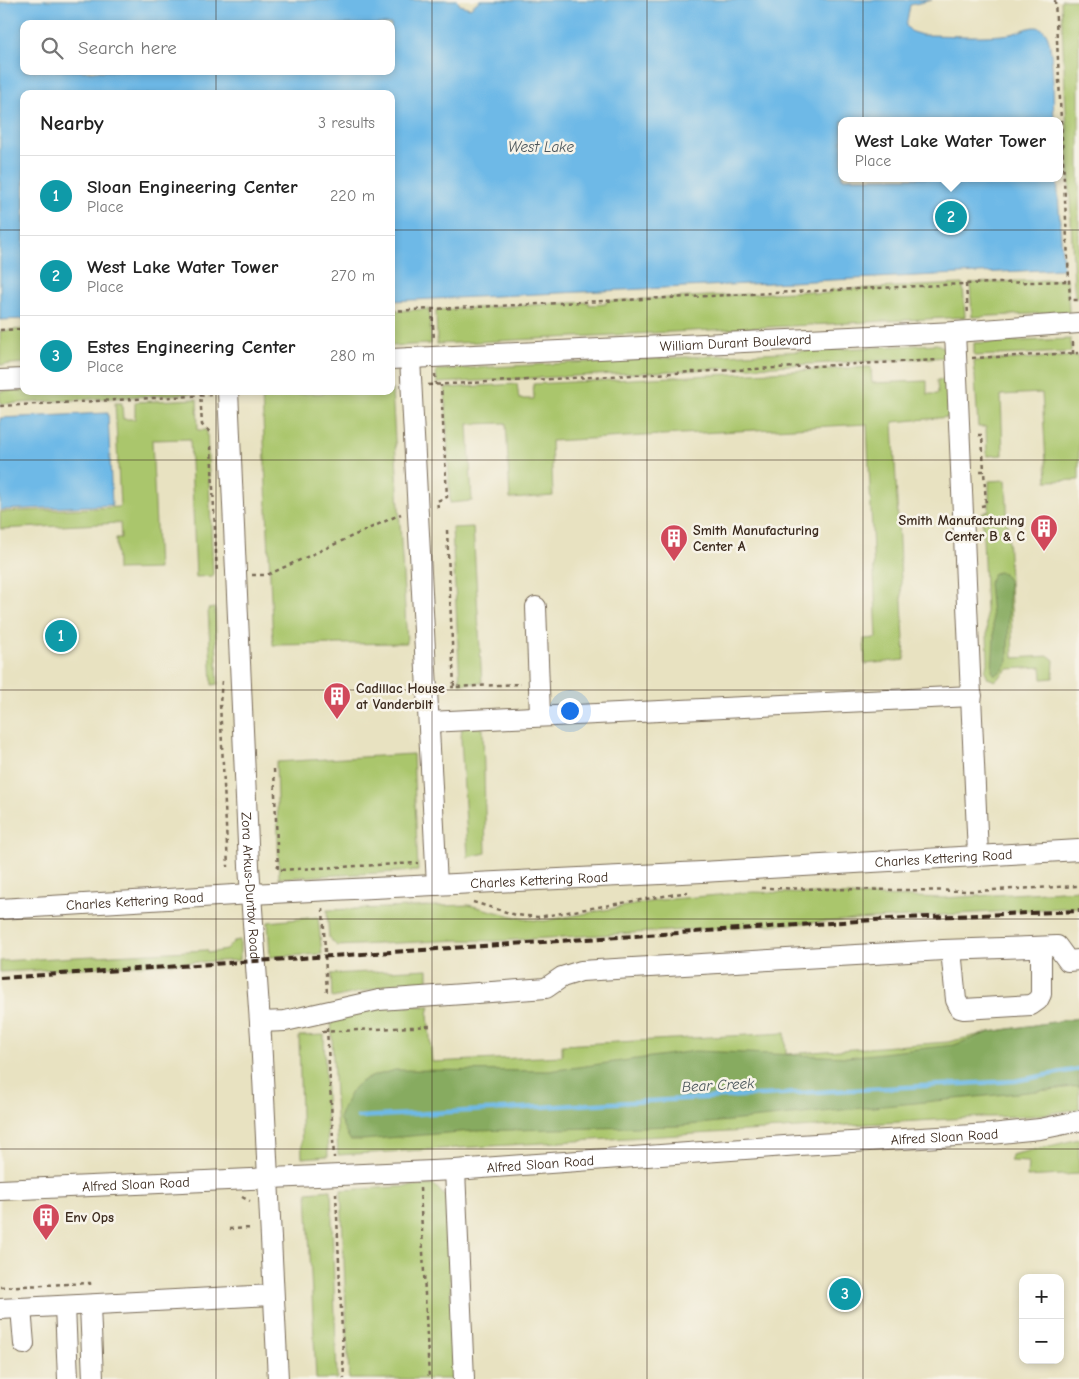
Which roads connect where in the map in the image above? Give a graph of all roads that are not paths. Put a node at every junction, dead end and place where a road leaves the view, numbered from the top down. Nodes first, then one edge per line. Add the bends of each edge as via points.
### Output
1 (1079, 323) edge
2 (955, 332) junction
3 (400, 359) edge
4 (20, 379) edge
5 (0, 380) edge
6 (228, 395) edge
7 (536, 607) dead end
8 (972, 696) junction
9 (540, 715) junction
10 (429, 722) junction
11 (1079, 850) edge
12 (978, 855) junction
13 (437, 885) junction
14 (250, 894) junction
15 (0, 910) edge
16 (1041, 947) junction
17 (951, 950) junction
18 (1079, 960) edge
19 (260, 1022) junction
20 (1079, 1121) edge
21 (455, 1170) junction
22 (267, 1179) junction
23 (0, 1190) edge
24 (273, 1296) junction
25 (90, 1304) junction
26 (65, 1306) junction
27 (21, 1308) junction
28 (0, 1309) edge
29 (24, 1344) dead end
30 (68, 1379) edge
31 (93, 1379) edge
32 (278, 1379) edge
33 (464, 1379) edge

1 - 2 lane, William Durant Boulevard
2 - 3 lane, William Durant Boulevard
2 - 8 lane
3 - 10 lane via 411,386
4 - 5 lane
6 - 14 lane, Zora Arkus-Duntov Road
7 - 9 lane
8 - 9 lane
8 - 12 lane
9 - 10 lane
10 - 13 lane
11 - 12 lane, Charles Kettering Road
12 - 13 lane, Charles Kettering Road
13 - 14 lane, Charles Kettering Road
14 - 15 lane, Charles Kettering Road
14 - 19 lane, Zora Arkus-Duntov Road
16 - 17 lane
16 - 17 lane via 1041,994 1038,1000 1031,1005 964,1009 956,1000
16 - 18 lane via 1057,946 1068,961
17 - 19 lane via 581,971 562,977 546,988 379,1000 327,1022
19 - 22 lane, Zora Arkus-Duntov Road
20 - 21 lane, Alfred Sloan Road via 991,1134
21 - 22 lane, Alfred Sloan Road
21 - 33 lane
22 - 23 lane, Alfred Sloan Road
22 - 24 lane, Zora Arkus-Duntov Road
24 - 25 lane
24 - 32 lane, Zora Arkus-Duntov Road
25 - 26 lane
25 - 31 lane
26 - 27 lane
26 - 30 lane
27 - 28 lane
27 - 29 lane

